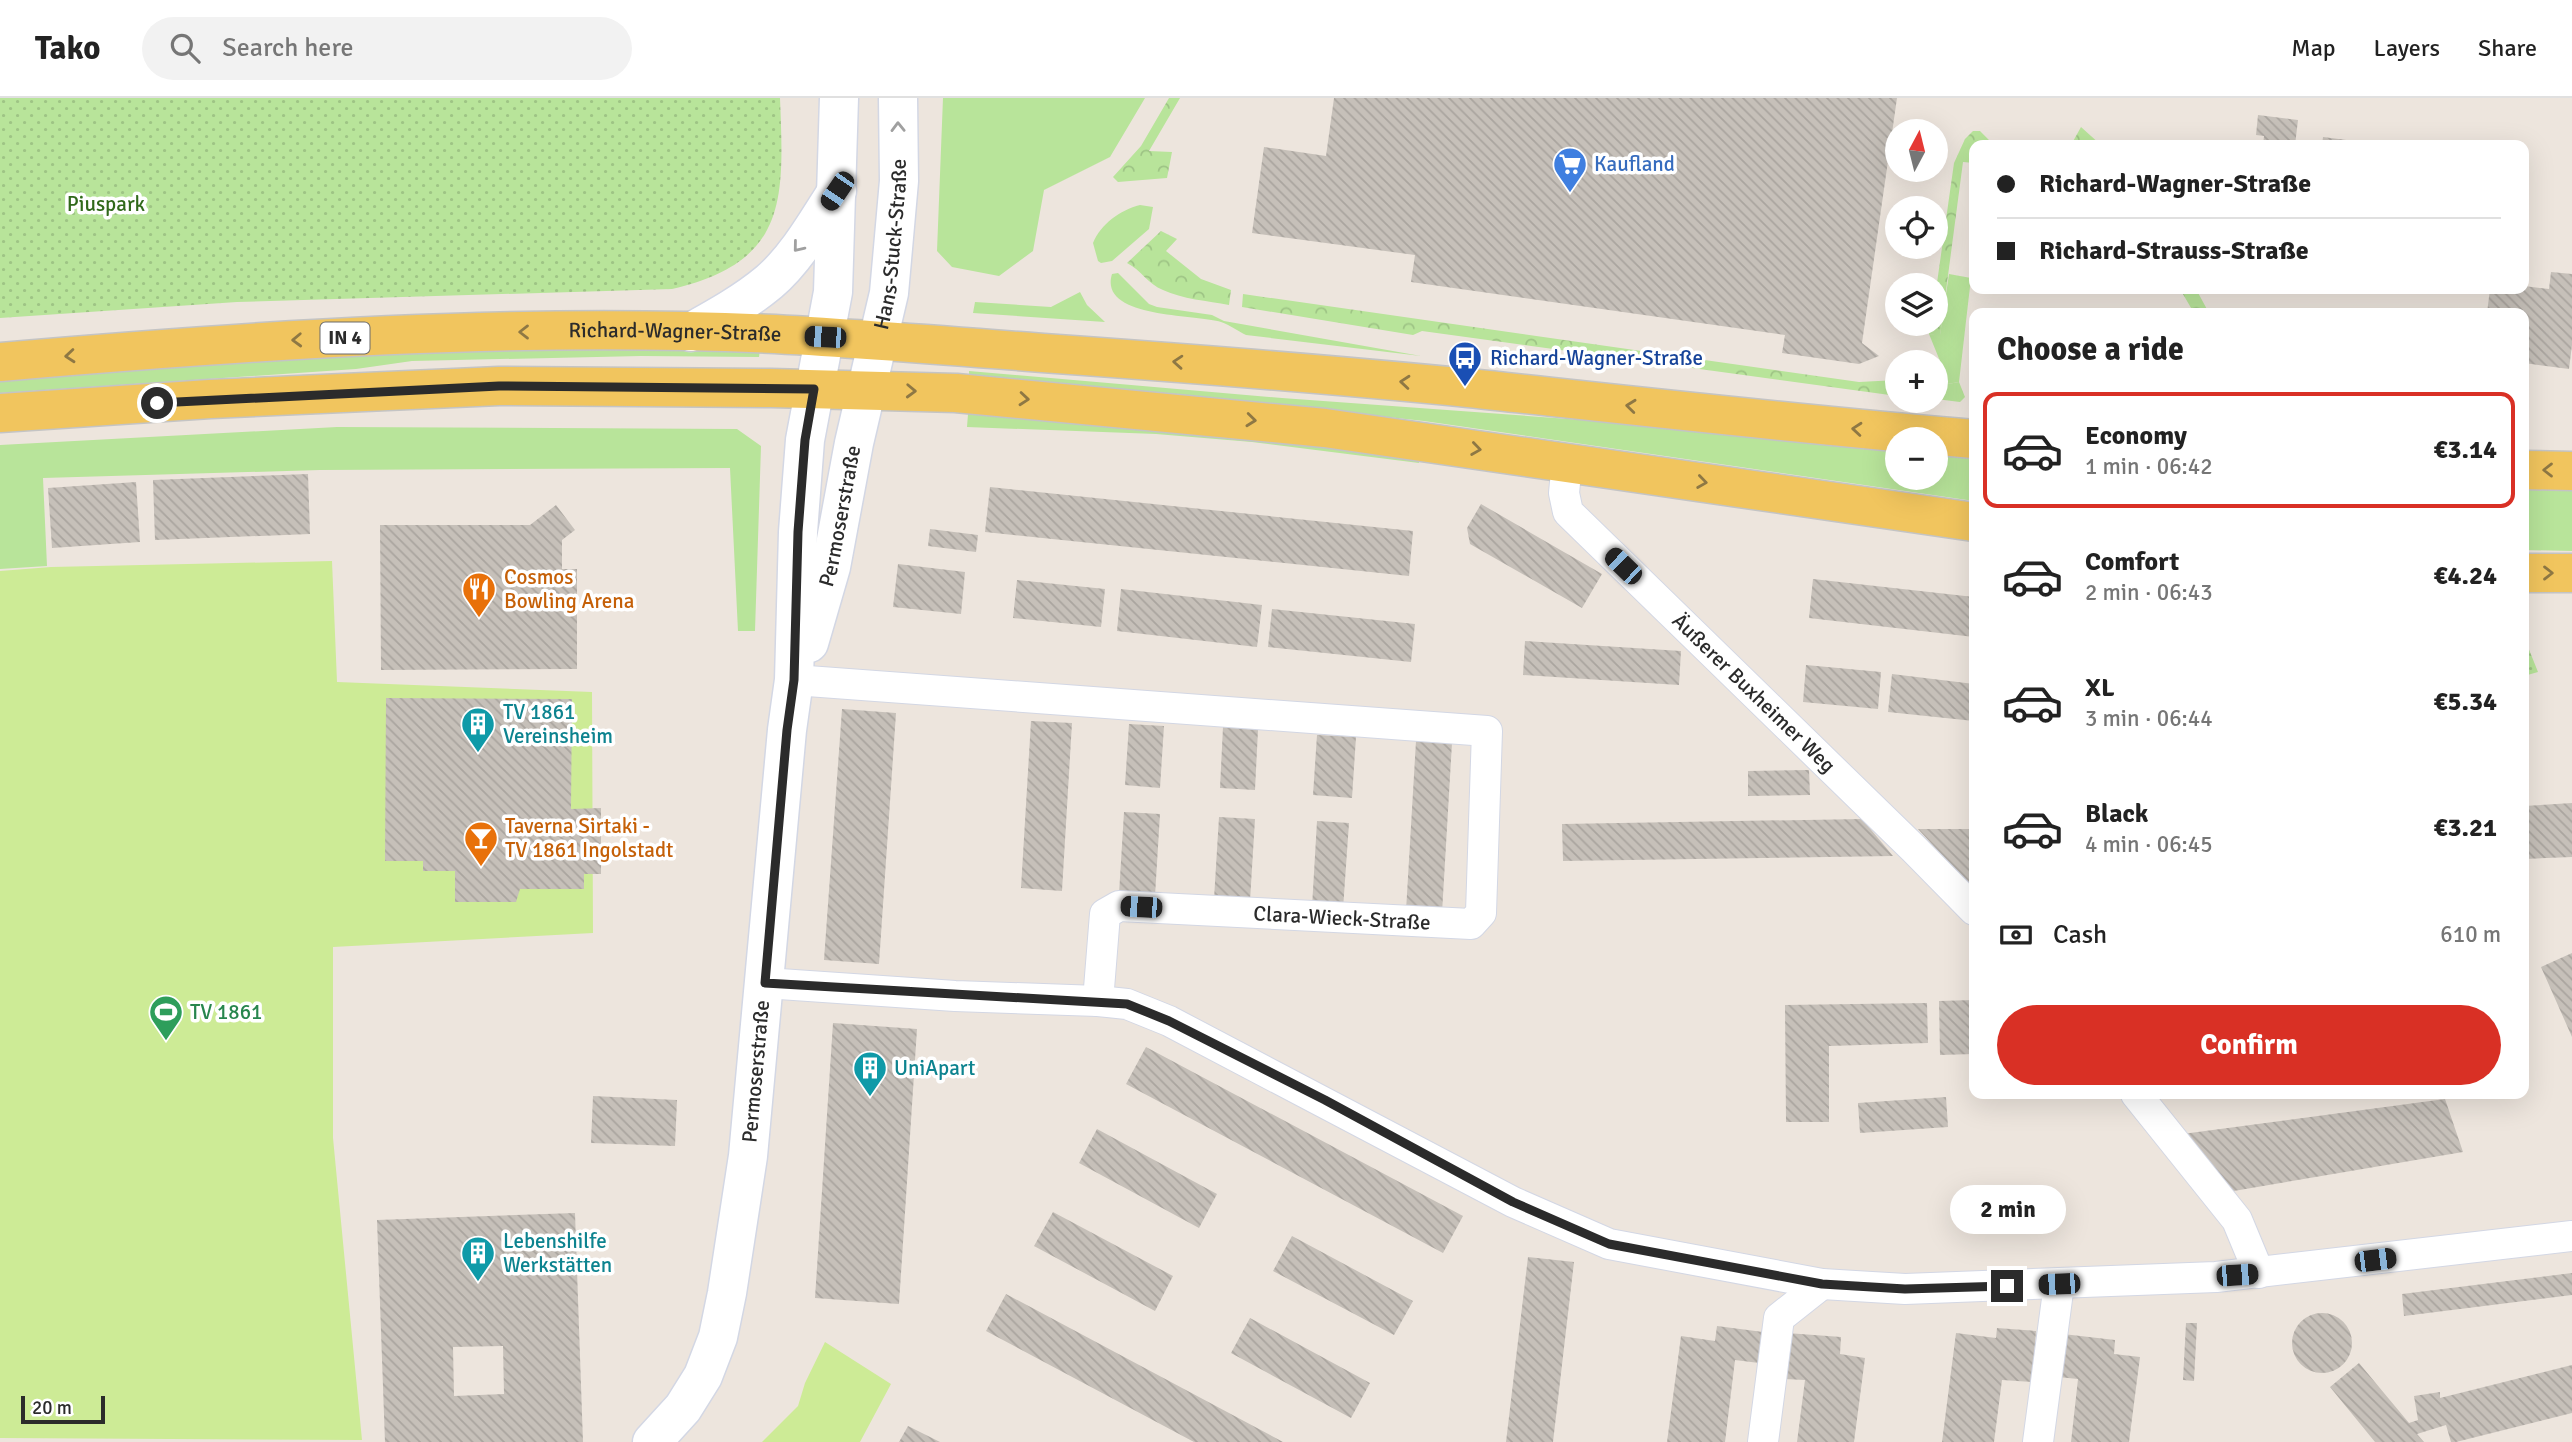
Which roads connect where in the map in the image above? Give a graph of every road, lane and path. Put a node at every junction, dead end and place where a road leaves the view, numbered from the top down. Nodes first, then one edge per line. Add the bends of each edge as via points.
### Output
1 (839, 98) edge
2 (898, 98) edge
3 (837, 191) junction
4 (691, 332) junction
5 (825, 337) junction
6 (878, 341) junction
7 (0, 362) edge
8 (814, 389) junction
9 (866, 389) junction
10 (0, 413) edge
11 (1969, 439) edge
12 (1567, 462) junction
13 (2529, 470) edge
14 (2572, 471) edge
15 (1969, 521) edge
16 (2529, 573) edge
17 (2572, 573) edge
18 (794, 680) junction
19 (1969, 905) edge
20 (765, 983) junction
21 (1098, 1001) junction
22 (2140, 1099) edge
23 (2572, 1236) edge
24 (2259, 1273) junction
25 (1822, 1284) junction
26 (2059, 1284) junction
27 (652, 1442) edge
28 (1763, 1442) edge
29 (2038, 1442) edge

1 - 3 street
6 -> 2 street, Hans-Stuck-Straße via 889,293 899,181
3 -> 4 street, IN 4 via 771,281
3 - 5 street via 833,292
4 - 5 main road, Richard-Wagner-Straße / IN 4
4 -> 7 main road, Richard-Wagner-Straße / IN 4 via 498,332 222,343
5 - 6 main road, Richard-Wagner-Straße
5 - 8 street, Permoserstraße
6 - 9 street, Hans-Stuck-Straße
11 -> 6 main road, Richard-Wagner-Straße via 1205,364
8 - 9 main road
8 - 10 main road via 499,386
8 - 18 street, Permoserstraße via 798,532
9 -> 12 main road via 956,393 1325,428
9 - 18 street, Permoserstraße via 831,567
12 -> 15 main road
12 - 19 street, Äußerer Buxheimer Weg via 1564,494 1568,512
14 -> 13 main road
16 -> 17 main road
18 - 20 street, Permoserstraße
18 - 21 street, Clara-Wieck-Straße via 1487,731 1481,913 1471,924 1119,906 1105,914
20 - 21 street
20 - 27 street, Permoserstraße via 748,1156 719,1337 683,1408
21 - 25 street via 1127,1004 1169,1021 1513,1202 1609,1244
22 - 24 street via 2237,1220
23 - 24 street
24 - 26 street
25 - 26 street via 1905,1289
25 - 28 street via 1779,1318
26 - 29 street

